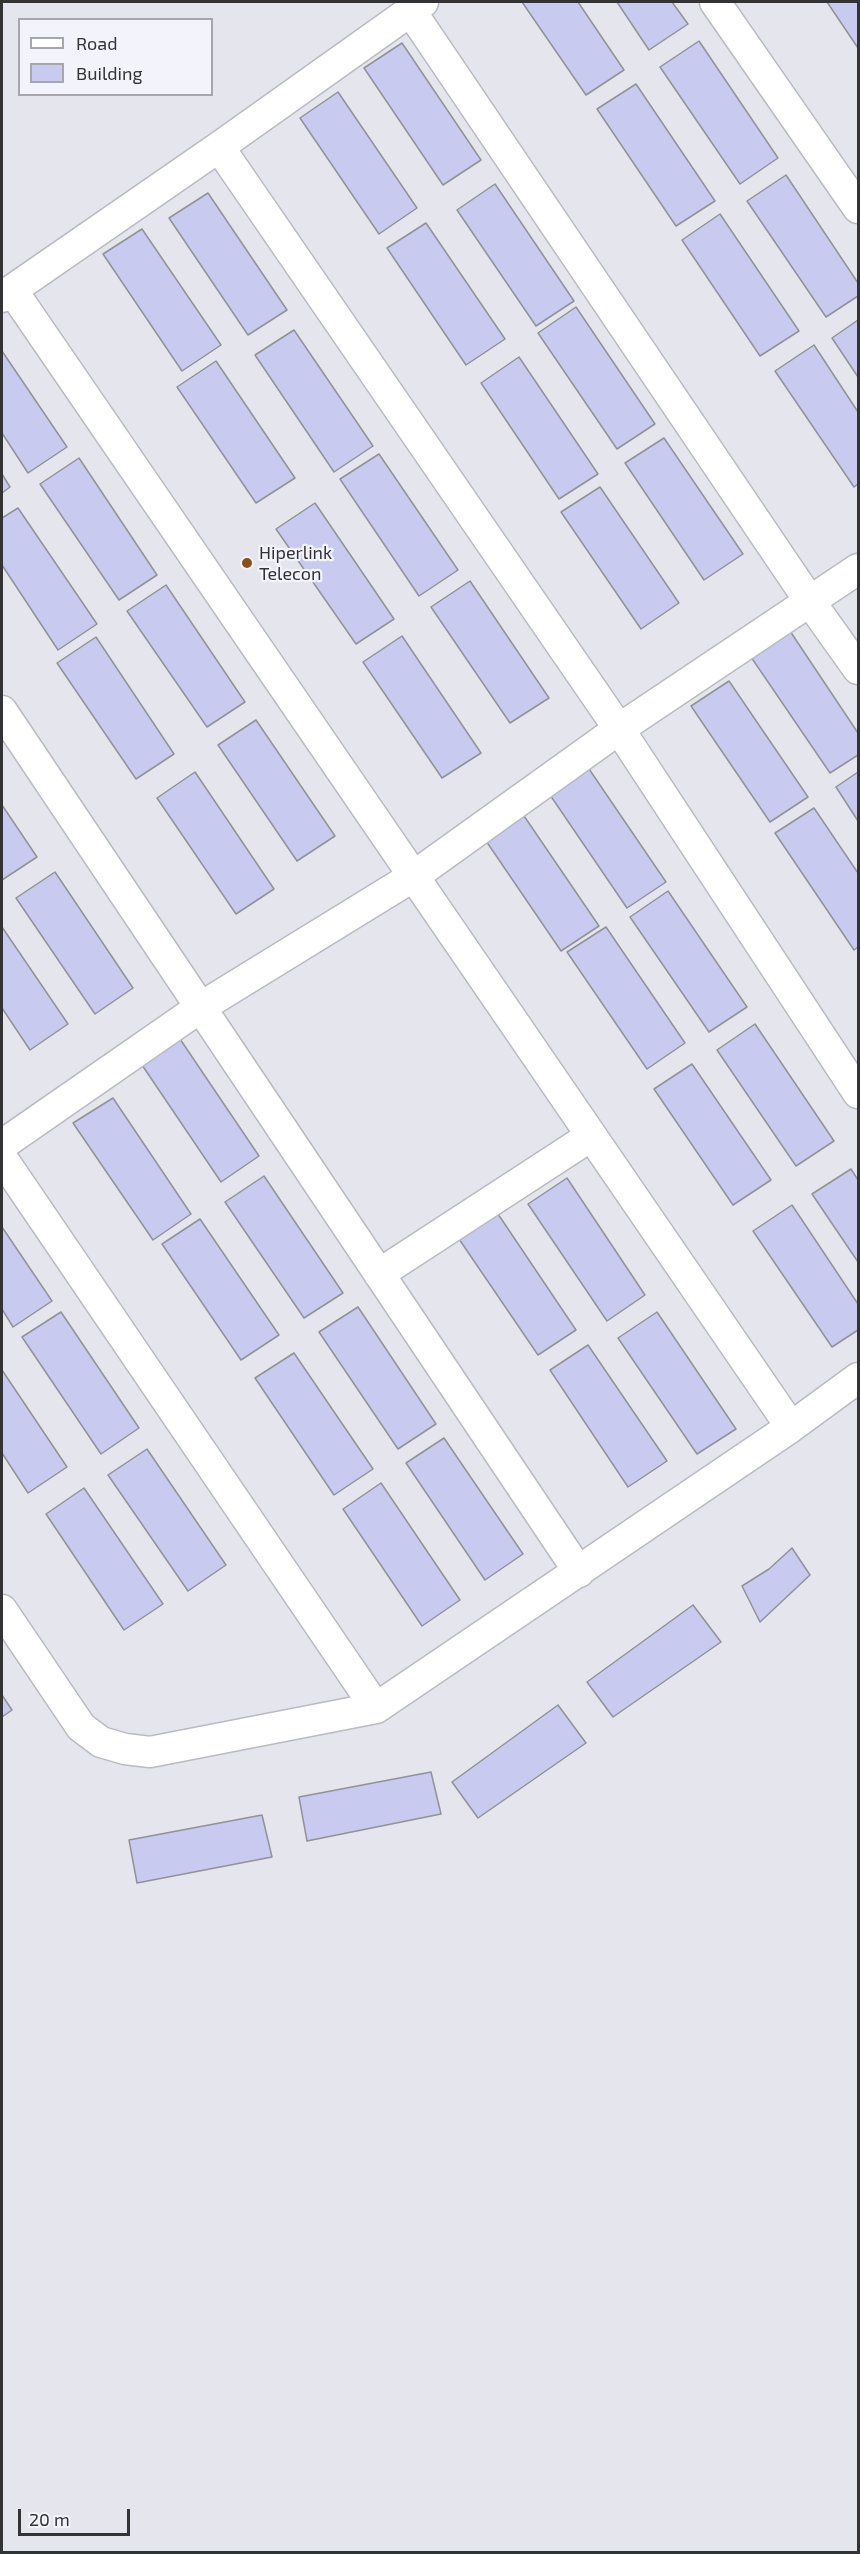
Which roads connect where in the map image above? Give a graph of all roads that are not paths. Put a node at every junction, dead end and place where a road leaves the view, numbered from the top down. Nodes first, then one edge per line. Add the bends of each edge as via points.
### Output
1 (715, 2) edge
2 (416, 6) edge
3 (219, 147) junction
4 (858, 208) edge
5 (7, 294) edge
6 (858, 569) edge
7 (811, 603) junction
8 (858, 669) edge
9 (2, 711) edge
10 (620, 729) junction
11 (414, 876) junction
12 (201, 1007) junction
13 (858, 1092) edge
14 (591, 1136) junction
15 (2, 1145) edge
16 (2, 1158) edge
17 (379, 1274) junction
18 (858, 1378) edge
19 (791, 1427) junction
20 (579, 1572) junction
21 (2, 1610) edge
22 (376, 1708) junction

1 - 4 street
2 - 3 street
2 - 7 street
3 - 5 street
3 - 10 street
5 - 11 street
6 - 7 street
7 - 8 street
7 - 10 street
9 - 12 street
10 - 11 street
10 - 13 street
11 - 12 street
11 - 14 street
12 - 15 street
12 - 17 street
14 - 17 street
14 - 19 street
16 - 22 street
17 - 20 street
18 - 19 street
19 - 20 street
20 - 22 street
21 - 22 street via 81,1727 101,1742 125,1749 150,1752

